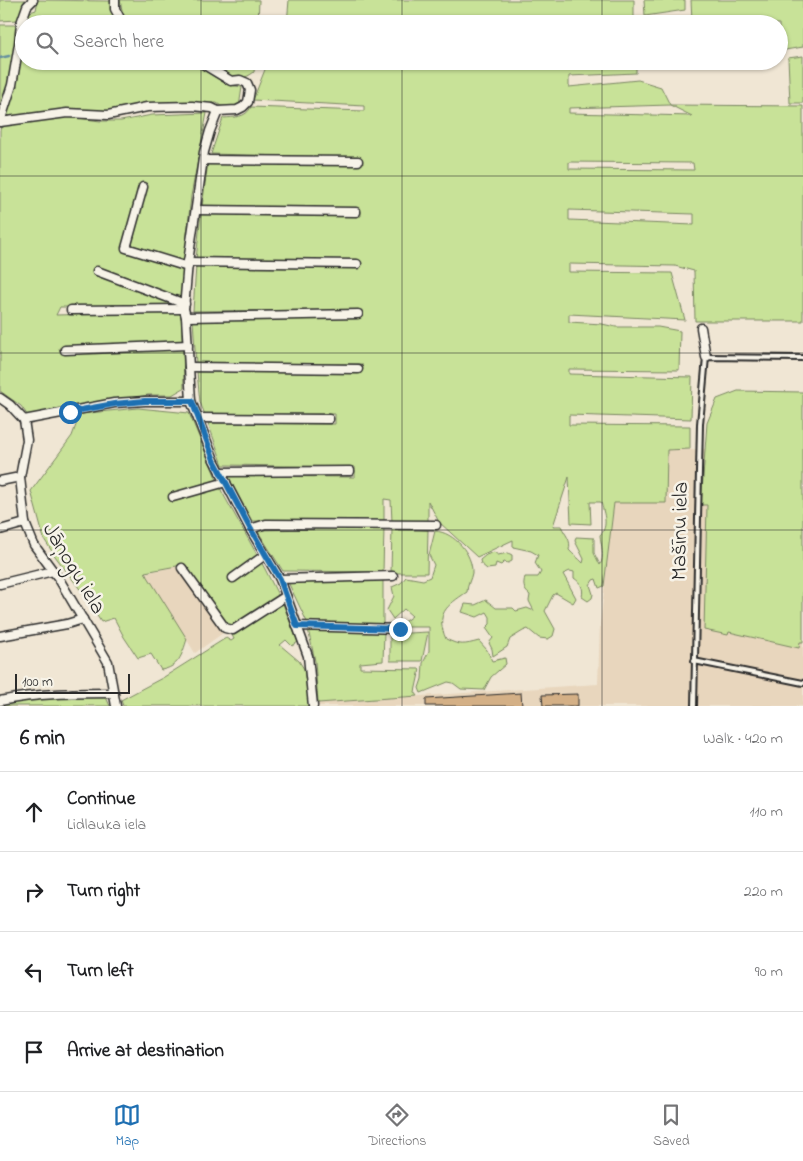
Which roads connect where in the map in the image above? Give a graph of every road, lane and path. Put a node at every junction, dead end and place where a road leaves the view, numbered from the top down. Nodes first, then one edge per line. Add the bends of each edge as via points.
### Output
1 (33, 0) edge
2 (115, 0) edge
3 (24, 15) edge
4 (118, 15) edge
5 (15, 65) edge
6 (213, 70) edge
7 (218, 111) junction
8 (0, 122) edge
9 (203, 160) junction
10 (358, 161) dead end
11 (143, 187) dead end
12 (196, 210) junction
13 (356, 212) dead end
14 (357, 264) dead end
15 (188, 265) junction
16 (97, 271) dead end
17 (71, 310) dead end
18 (185, 310) junction
19 (358, 314) dead end
20 (701, 328) dead end
21 (188, 345) junction
22 (65, 350) dead end
23 (706, 357) junction
24 (803, 358) edge
25 (189, 367) junction
26 (358, 369) dead end
27 (0, 398) edge
28 (192, 401) junction
29 (198, 418) junction
30 (329, 419) dead end
31 (24, 420) junction
32 (220, 472) junction
33 (350, 472) dead end
34 (20, 477) junction
35 (0, 481) edge
36 (226, 482) junction
37 (173, 497) dead end
38 (25, 523) junction
39 (436, 525) dead end
40 (250, 528) junction
41 (0, 530) edge
42 (265, 555) junction
43 (182, 568) dead end
44 (53, 571) junction
45 (393, 576) dead end
46 (233, 578) dead end
47 (280, 579) junction
48 (0, 584) edge
49 (286, 596) junction
50 (83, 619) junction
51 (297, 626) junction
52 (400, 629) dead end
53 (0, 636) edge
54 (694, 661) junction
55 (803, 683) edge
56 (114, 693) junction
57 (0, 701) edge
58 (116, 706) edge
59 (313, 706) edge
60 (694, 706) edge

1 - 3 street
2 - 4 street
5 - 8 street
6 - 7 street via 231,81 245,81 249,86 248,102 243,107
7 - 8 street via 192,106 147,107 108,115 67,113
7 - 9 street
9 - 10 street
9 - 12 street
11 - 15 street via 126,248
12 - 13 street
12 - 15 street
14 - 15 street
15 - 18 street
16 - 18 street
17 - 18 street
18 - 19 street
18 - 21 street
20 - 23 street
21 - 22 street
21 - 25 street
23 - 24 lane
23 - 54 lane, Mašīnu iela via 700,424
25 - 26 street
25 - 28 street
27 - 31 street
28 - 29 street
28 - 31 street via 114,404
29 - 30 street
29 - 32 street
31 - 34 street, Jāņogu iela via 27,440
32 - 33 street
32 - 36 street
34 - 35 street
34 - 38 street, Jāņogu iela
36 - 37 street
36 - 40 street
38 - 41 street
38 - 44 street, Jāņogu iela via 34,545
39 - 40 street via 266,524
40 - 42 street
42 - 46 street
42 - 47 street
43 - 49 street via 224,628 233,630
44 - 48 street
44 - 50 street, Jāņogu iela
45 - 47 street
47 - 49 street
49 - 51 street
50 - 53 street
50 - 56 street, Jāņogu iela via 108,662
51 - 52 street
51 - 59 street via 308,656
54 - 55 lane
54 - 60 lane, Mašīnu iela
56 - 57 street via 67,692
56 - 58 street, Jāņogu iela

